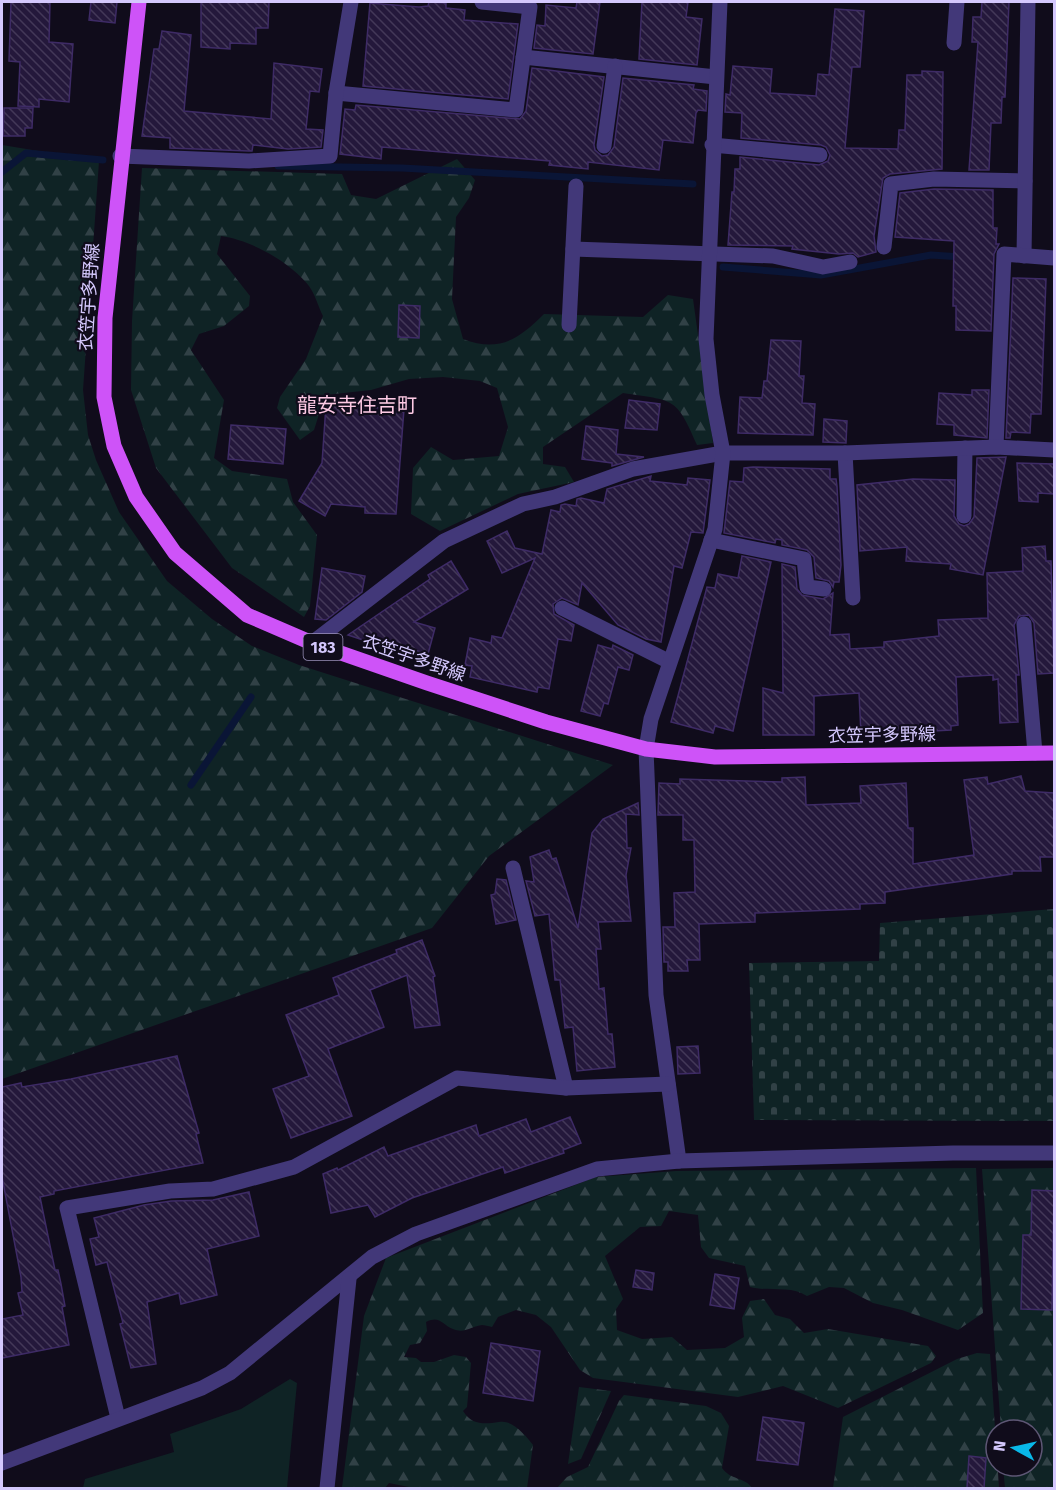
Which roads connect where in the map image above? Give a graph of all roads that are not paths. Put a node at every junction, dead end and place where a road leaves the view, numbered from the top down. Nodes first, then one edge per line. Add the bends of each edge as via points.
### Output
1 (139, 2) edge
2 (351, 2) edge
3 (482, 2) edge
4 (720, 2) edge
5 (957, 2) edge
6 (1029, 2) edge
7 (954, 43) dead end
8 (523, 57) junction
9 (615, 66) junction
10 (716, 76) junction
11 (336, 93) junction
12 (604, 146) dead end
13 (712, 146) junction
14 (820, 155) dead end
15 (120, 156) junction
16 (1025, 181) junction
17 (576, 186) dead end
18 (884, 247) dead end
19 (573, 249) junction
20 (708, 254) junction
21 (1024, 256) junction
22 (1054, 258) edge
23 (850, 262) dead end
24 (569, 325) dead end
25 (996, 447) junction
26 (965, 448) junction
27 (1054, 450) edge
28 (723, 453) junction
29 (845, 453) junction
30 (964, 516) dead end
31 (711, 540) junction
32 (824, 589) dead end
33 (853, 598) dead end
34 (562, 608) dead end
35 (1024, 624) dead end
36 (312, 643) junction
37 (668, 661) junction
38 (646, 749) junction
39 (1035, 753) junction
40 (1054, 753) edge
41 (513, 868) dead end
42 (668, 1084) junction
43 (566, 1088) junction
44 (1054, 1153) edge
45 (679, 1161) junction
46 (349, 1279) junction
47 (117, 1418) junction
48 (2, 1463) edge
49 (327, 1488) edge

1 - 15 main road, 衣笠宇多野線 / 183
2 - 11 street
3 - 8 street via 530,7
4 - 10 street
5 - 7 street
6 - 16 street
8 - 9 street
8 - 11 street via 516,110
9 - 10 street
9 - 12 street
10 - 13 street
11 - 15 street via 330,156 249,161
13 - 14 street
13 - 20 street
15 - 36 main road, 衣笠宇多野線 / 183 via 105,318 104,397 114,446 136,497 175,553 247,615
16 - 18 street via 934,179 891,184
16 - 21 street
17 - 19 street
19 - 20 street
19 - 24 street
20 - 23 street via 773,256 823,267
20 - 28 street via 706,339
21 - 22 street
21 - 25 street via 1004,254
25 - 26 street
25 - 27 street
26 - 29 street
26 - 30 street
28 - 29 street
28 - 31 street via 720,504
28 - 36 street via 633,469 555,498 522,504 483,521 444,541
29 - 33 street
31 - 32 street via 804,559 807,587
31 - 37 street
34 - 37 street
35 - 39 street
36 - 38 main road, 衣笠宇多野線 / 183 via 535,718
37 - 38 street
38 - 39 main road, 衣笠宇多野線 / 183 via 715,757
38 - 42 street via 656,995
39 - 40 main road, 衣笠宇多野線 / 183
41 - 43 street
42 - 43 street
42 - 45 street
43 - 47 street via 457,1078 294,1167 213,1190 171,1191 67,1208
44 - 45 street
45 - 46 street via 597,1169 416,1234 372,1257
46 - 47 street via 230,1374
46 - 49 street
47 - 48 street

